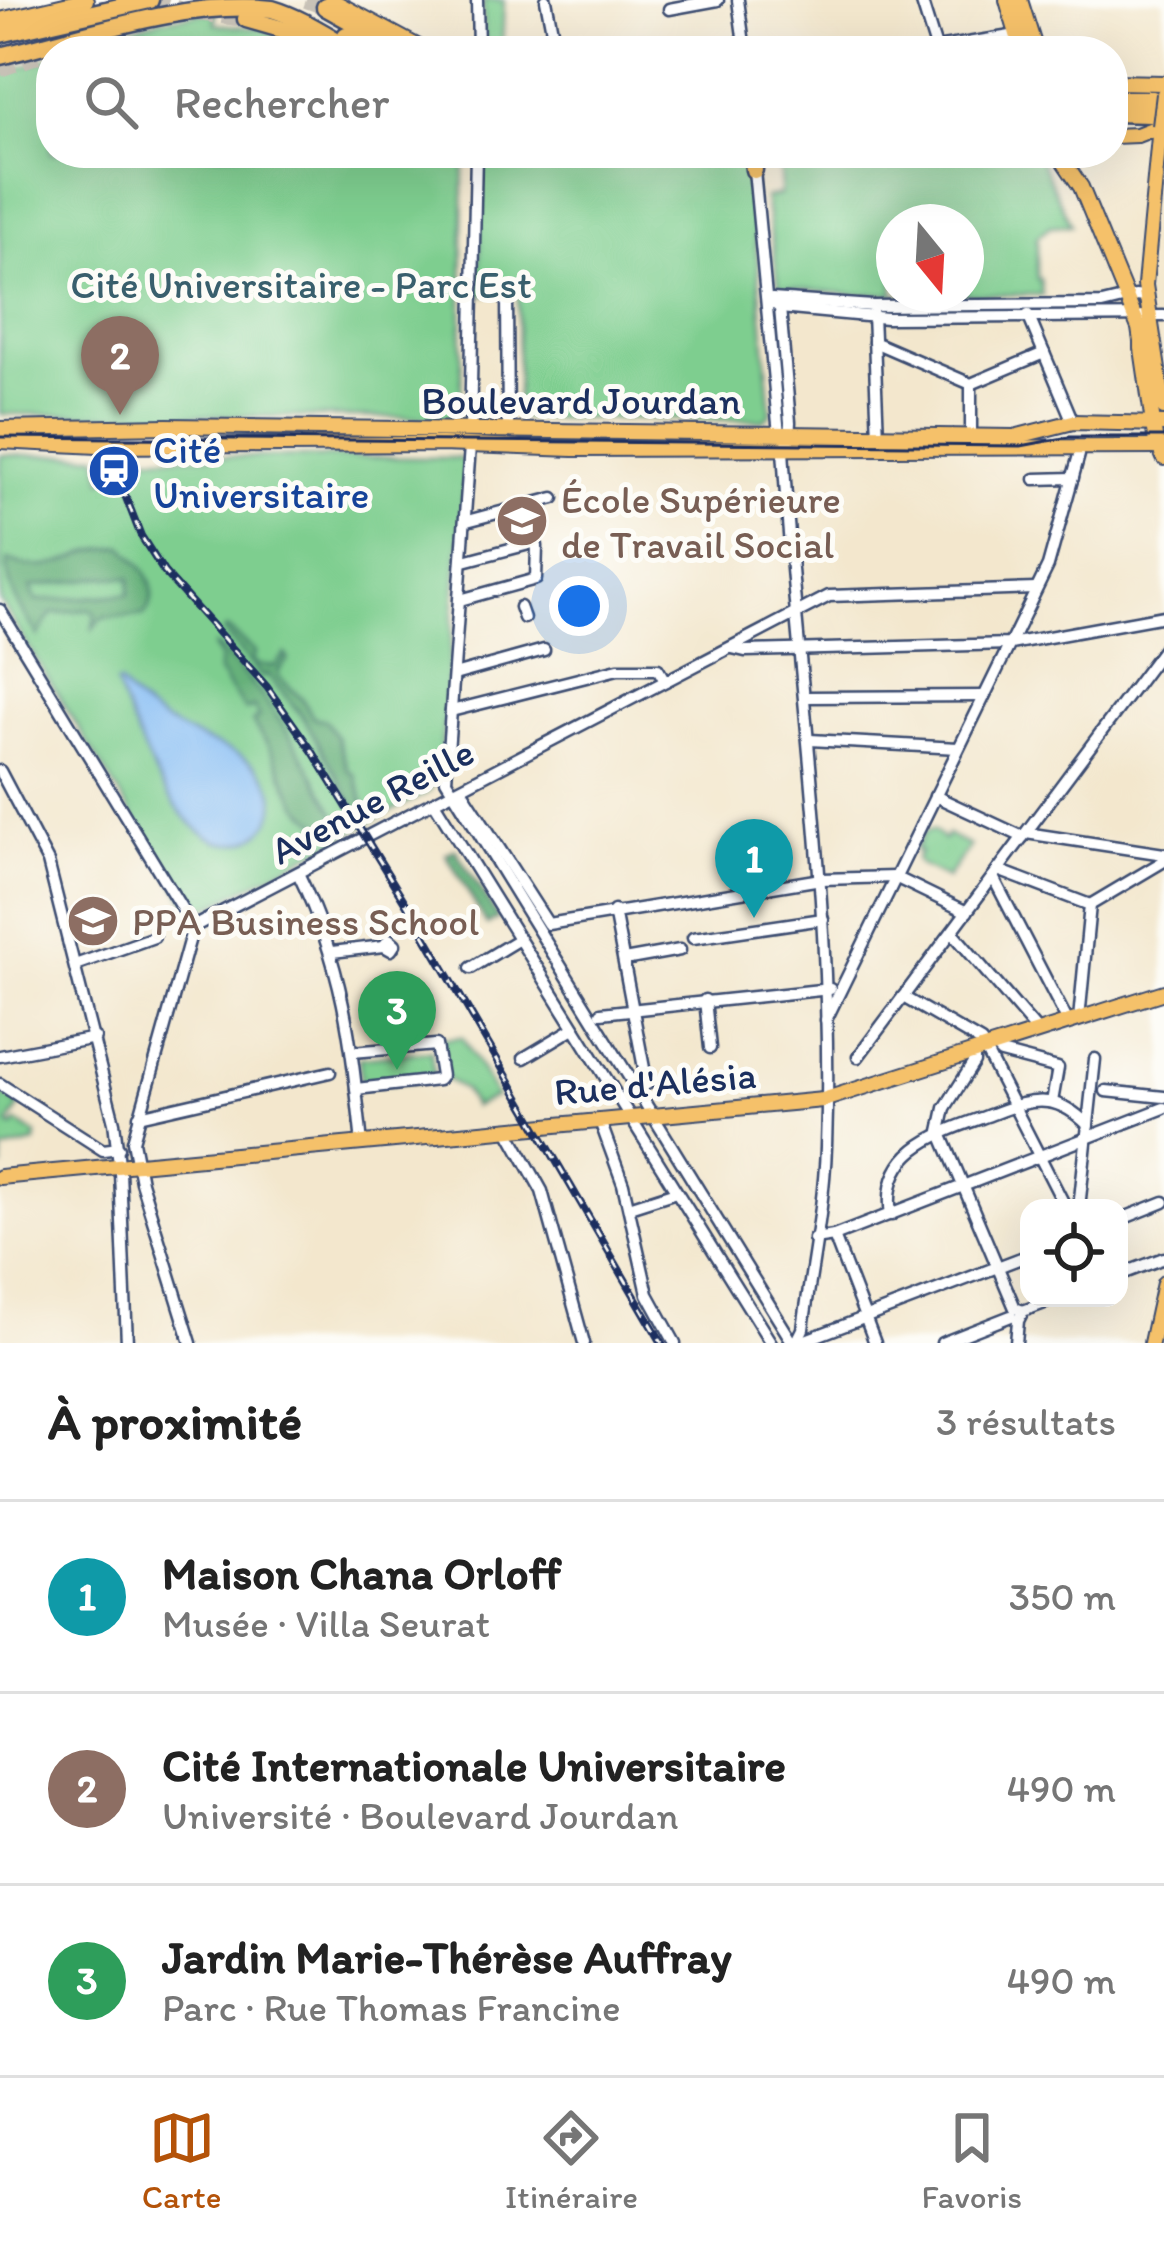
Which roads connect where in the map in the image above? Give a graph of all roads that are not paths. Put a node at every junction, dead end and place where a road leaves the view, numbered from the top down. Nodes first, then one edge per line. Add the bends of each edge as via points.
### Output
1 (86, 0) edge
2 (150, 0) edge
3 (272, 0) edge
4 (477, 0) edge
5 (546, 0) edge
6 (718, 0) edge
7 (738, 0) edge
8 (921, 0) edge
9 (1007, 0) edge
10 (1020, 0) edge
11 (131, 2) edge
12 (328, 4) edge
13 (42, 5) edge
14 (669, 9) dead end
15 (246, 19) tunnel mouth
16 (0, 20) edge
17 (0, 34) edge
18 (1018, 35) joint
19 (69, 36) edge
20 (296, 36) edge
21 (325, 36) edge
22 (349, 36) edge
23 (380, 36) edge
24 (395, 36) edge
25 (478, 36) edge
26 (553, 36) edge
27 (743, 36) edge
28 (932, 36) edge
29 (1012, 36) edge
30 (1031, 36) edge
31 (36, 46) edge
32 (0, 56) edge
33 (1128, 82) edge
34 (1164, 83) edge
35 (1128, 103) edge
36 (1158, 112) edge
37 (1128, 113) edge
38 (1128, 135) edge
39 (476, 168) edge
40 (754, 168) edge
41 (1068, 168) edge
42 (507, 297) dead end
43 (1146, 297) junction
44 (1125, 298) junction
45 (768, 299) junction
46 (780, 308) junction
47 (1028, 310) junction
48 (873, 312) junction
49 (1149, 316) edge
50 (874, 342) junction
51 (1044, 353) junction
52 (971, 385) junction
53 (1160, 420) edge
54 (1073, 422) junction
55 (0, 429) edge
56 (508, 430) junction
57 (784, 433) junction
58 (878, 436) junction
59 (971, 437) junction
60 (470, 439) junction
61 (0, 442) edge
62 (1078, 446) junction
63 (783, 450) junction
64 (1162, 451) edge
65 (1072, 478) junction
66 (1035, 479) dead end
67 (554, 499) dead end
68 (467, 521) junction
69 (464, 561) junction
70 (1036, 589) junction
71 (460, 601) junction
72 (0, 610) edge
73 (796, 613) junction
74 (1164, 616) edge
75 (1010, 644) junction
76 (732, 648) junction
77 (1164, 648) edge
78 (802, 649) junction
79 (544, 650) dead end
80 (454, 675) junction
81 (664, 681) junction
82 (984, 696) junction
83 (806, 697) junction
84 (451, 710) junction
85 (810, 740) junction
86 (958, 748) junction
87 (0, 770) edge
88 (456, 791) junction
89 (935, 796) junction
90 (434, 802) junction
91 (1024, 835) junction
92 (1164, 858) edge
93 (298, 873) junction
94 (996, 873) junction
95 (895, 877) junction
96 (821, 879) junction
97 (1090, 904) junction
98 (614, 911) junction
99 (967, 912) junction
100 (823, 919) junction
101 (193, 927) junction
102 (952, 932) junction
103 (154, 937) dead end
104 (693, 938) dead end
105 (519, 939) junction
106 (384, 946) dead end
107 (680, 950) dead end
108 (332, 952) junction
109 (624, 960) junction
110 (75, 965) junction
111 (471, 968) dead end
112 (824, 988) junction
113 (839, 992) junction
114 (1164, 992) edge
115 (903, 997) junction
116 (705, 1000) junction
117 (633, 1007) junction
118 (601, 1012) dead end
119 (1074, 1020) junction
120 (824, 1023) junction
121 (574, 1028) junction
122 (1038, 1032) junction
123 (95, 1038) junction
124 (710, 1048) dead end
125 (984, 1049) junction
126 (352, 1052) junction
127 (0, 1056) edge
128 (858, 1057) dead end
129 (524, 1058) dead end
130 (1095, 1059) dead end
131 (330, 1072) dead end
132 (0, 1084) edge
133 (647, 1084) dead end
134 (356, 1089) junction
135 (1106, 1091) dead end
136 (1164, 1097) edge
137 (827, 1099) junction
138 (1052, 1102) junction
139 (1013, 1107) junction
140 (1164, 1108) edge
141 (139, 1116) junction
142 (651, 1116) junction
143 (630, 1118) junction
144 (599, 1121) junction
145 (508, 1130) junction
146 (940, 1132) junction
147 (1087, 1132) junction
148 (362, 1144) junction
149 (1040, 1158) junction
150 (109, 1161) junction
151 (136, 1164) junction
152 (0, 1177) edge
153 (963, 1187) junction
154 (676, 1192) junction
155 (1061, 1199) edge
156 (1080, 1199) edge
157 (1164, 1202) edge
158 (628, 1207) junction
159 (891, 1215) junction
160 (1128, 1216) edge
161 (835, 1236) junction
162 (814, 1238) junction
163 (1020, 1258) edge
164 (1164, 1258) edge
165 (998, 1267) junction
166 (1128, 1272) edge
167 (1164, 1283) edge
168 (1035, 1307) edge
169 (1017, 1314) junction
170 (865, 1317) junction
171 (127, 1343) edge
172 (191, 1343) edge
173 (584, 1343) edge
174 (675, 1343) edge
175 (771, 1343) edge
176 (796, 1343) edge
177 (875, 1343) edge
178 (943, 1343) edge
179 (1016, 1343) edge
180 (1151, 1343) edge

1 - 13 main road
2 - 11 highway
3 - 22 highway
4 - 25 street
5 - 26 street
6 - 14 street
7 - 27 street
8 - 28 street
9 - 18 main road
10 - 30 main road
11 - 17 highway
12 - 23 highway
12 - 24 main road
13 - 16 main road
15 - 20 highway
18 - 29 street
19 - 21 highway via 209,1 268,8
31 - 32 highway
33 - 34 main road
35 - 36 highway
36 - 37 highway
36 - 38 main road
36 - 43 main road
39 - 60 street
40 - 45 street
41 - 44 main road
42 - 56 street
43 - 44 street
43 - 49 main road
44 - 47 street
44 - 49 main road
45 - 46 street
45 - 48 street
45 - 57 street
46 - 48 street
46 - 57 street
47 - 48 street
47 - 49 street
47 - 51 street
48 - 50 street
49 - 53 main road via 1139,328
50 - 52 street
50 - 58 street
51 - 52 street
51 - 54 street
52 - 59 street
53 - 54 main road, Boulevard Jourdan
53 - 64 main road
54 - 59 main road, Boulevard Jourdan via 1021,437
55 - 60 main road, Boulevard Jourdan
56 - 57 main road, Boulevard Jourdan
56 - 60 main road, Boulevard Jourdan
57 - 58 main road, Boulevard Jourdan
57 - 63 street
58 - 59 main road, Boulevard Jourdan
60 - 61 main road, Boulevard Jourdan
60 - 63 main road, Boulevard Jourdan
60 - 68 street
62 - 63 main road, Boulevard Jourdan
62 - 64 main road, Boulevard Jourdan
62 - 65 street
63 - 73 street
65 - 66 street
65 - 70 street
67 - 68 street
68 - 69 street
69 - 71 street
69 - 71 street via 537,546 536,579
70 - 73 street, Avenue Reille via 831,596
70 - 75 street
71 - 80 street
72 - 101 street
73 - 76 street, Avenue Reille
73 - 78 street
74 - 75 street
75 - 78 street
75 - 82 street
76 - 78 street
76 - 81 street, Avenue Reille
77 - 91 street
78 - 83 street
79 - 80 street
80 - 84 street
81 - 84 street via 658,669 618,669
81 - 88 street, Avenue Reille
82 - 83 street
82 - 86 street
83 - 85 street
84 - 88 street via 446,780
85 - 86 street
85 - 96 street
86 - 89 street
87 - 110 street via 48,862
88 - 90 street, Avenue Reille
88 - 98 street via 544,922
88 - 142 street
89 - 91 street
89 - 95 street
90 - 93 street, Avenue Reille
90 - 105 street
91 - 92 street
91 - 94 street
92 - 97 street
93 - 101 street, Avenue Reille
93 - 108 street
94 - 97 street
94 - 99 street
94 - 119 street
95 - 96 street
95 - 99 street
95 - 113 street
96 - 98 street
96 - 100 street
97 - 119 street
98 - 109 street
99 - 102 street
100 - 104 street
100 - 112 street
101 - 141 street
102 - 115 street
102 - 122 street
103 - 110 street
105 - 111 street
105 - 121 street
106 - 108 street
107 - 109 street
108 - 126 street
109 - 117 street
110 - 123 street
112 - 113 street
112 - 116 street
112 - 120 street
113 - 120 street
114 - 119 main road, Rue d'Alésia
115 - 125 street
115 - 128 street
116 - 117 street
116 - 124 street
117 - 118 street
117 - 133 street
119 - 122 main road, Rue d'Alésia
120 - 137 street
121 - 129 street
121 - 143 street
122 - 125 main road, Rue d'Alésia
123 - 127 street
123 - 150 street
125 - 137 main road, Rue d'Alésia
125 - 138 street via 1058,1068
125 - 139 street
125 - 146 street via 945,1108
126 - 134 street
126 - 134 street via 437,1045 441,1076
130 - 147 street
131 - 141 street
132 - 150 street
134 - 148 street
135 - 136 street
137 - 142 main road, Rue d'Alésia
137 - 162 street
138 - 139 street
138 - 147 street via 1073,1112
139 - 146 street
139 - 149 street
140 - 147 street
141 - 151 street
142 - 143 main road, Rue d'Alésia
142 - 176 street
143 - 144 main road, Rue d'Alésia
143 - 154 street
144 - 145 main road, Rue d'Alésia
144 - 158 street
145 - 148 main road, Rue d'Alésia
145 - 173 street via 542,1191
146 - 153 street
146 - 159 street via 898,1168
147 - 149 street
147 - 156 street
148 - 151 main road, Rue d'Alésia
149 - 153 street
149 - 155 street
150 - 151 main road, Rue d'Alésia
150 - 152 main road, Rue d'Alésia
150 - 171 street
151 - 172 street
153 - 159 street
153 - 165 street
154 - 158 street
154 - 175 street
157 - 160 street
158 - 174 street via 648,1294
159 - 161 street
161 - 162 street
161 - 170 street
162 - 176 street
163 - 165 street
164 - 166 street
165 - 169 street
165 - 170 street
167 - 180 main road
168 - 169 street
169 - 178 street
169 - 179 street
170 - 176 street
170 - 177 street

